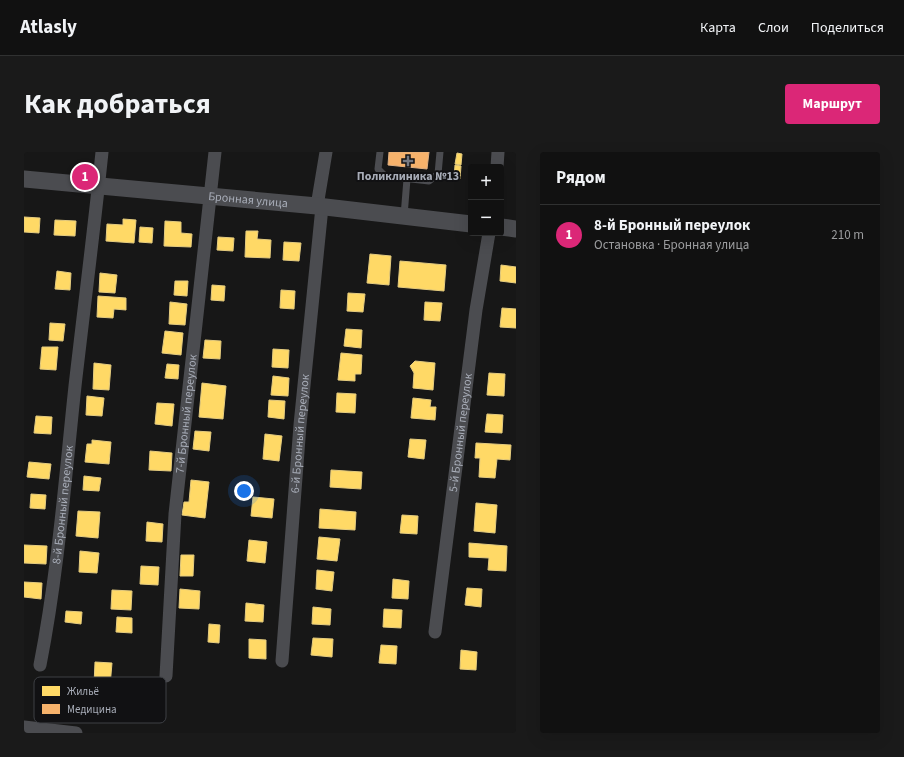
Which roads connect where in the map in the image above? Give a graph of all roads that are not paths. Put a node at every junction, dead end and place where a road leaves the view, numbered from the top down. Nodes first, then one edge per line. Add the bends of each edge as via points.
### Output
1 (102, 152) edge
2 (215, 152) edge
3 (326, 152) edge
4 (380, 152) edge
5 (440, 152) edge
6 (498, 152) edge
7 (497, 164) edge
8 (24, 179) edge
9 (407, 179) junction
10 (98, 186) junction
11 (211, 197) junction
12 (320, 207) junction
13 (404, 216) junction
14 (468, 224) edge
15 (504, 227) edge
16 (516, 229) edge
17 (488, 236) edge
18 (436, 632) dead end
19 (282, 661) dead end
20 (40, 665) dead end
21 (166, 676) dead end
22 (24, 727) edge
23 (76, 733) edge

1 - 10 street, 8-й Бронный переулок
2 - 11 street, 7-й Бронный переулок
3 - 12 street, 6-й Бронный переулок
4 - 9 lane via 378,169 386,176
5 - 9 lane via 438,174 429,181
6 - 7 street
8 - 10 street, Бронная улица
9 - 13 lane
10 - 11 street, Бронная улица
10 - 20 street, 8-й Бронный переулок via 63,521
11 - 12 street, Бронная улица
11 - 21 street, 7-й Бронный переулок via 175,514
12 - 13 street, Бронная улица
12 - 19 street, 6-й Бронный переулок
13 - 14 street, Бронная улица
15 - 16 street
17 - 18 street, 5-й Бронный переулок via 476,310
22 - 23 street

